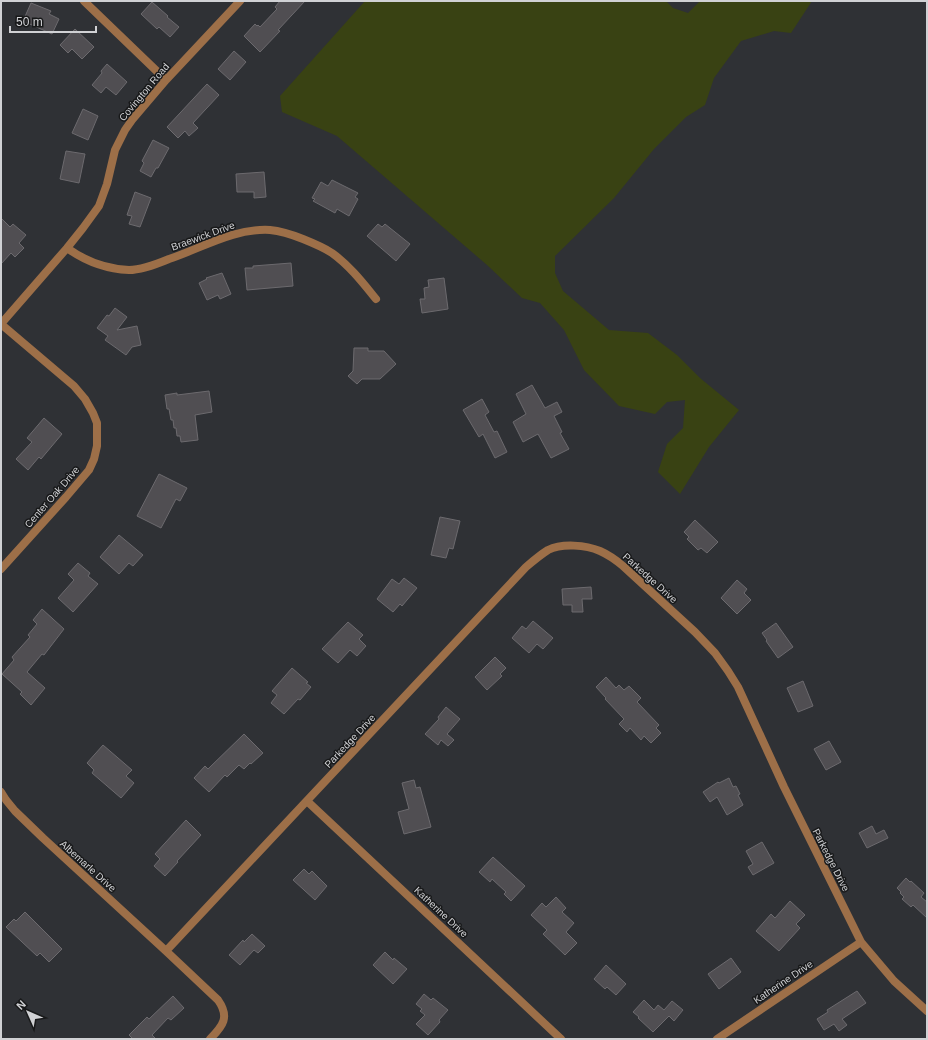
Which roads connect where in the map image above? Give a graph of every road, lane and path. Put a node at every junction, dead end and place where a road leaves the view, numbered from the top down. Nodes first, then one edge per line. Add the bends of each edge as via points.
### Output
1 (84, 1) edge
2 (240, 1) edge
3 (166, 80) junction
4 (67, 248) junction
5 (376, 299) dead end
6 (1, 324) edge
7 (1, 569) edge
8 (1, 792) edge
9 (307, 800) junction
10 (861, 942) junction
11 (166, 950) junction
12 (927, 1011) edge
13 (210, 1039) edge
14 (561, 1039) edge
15 (717, 1039) edge

1 - 3 street
2 - 3 street, Covington Road
3 - 4 street, Covington Road via 125,130 115,150 99,206
4 - 5 street, Braewick Drive via 105,267 130,270 174,258 226,236 278,231 323,247 352,271
4 - 6 street, Covington Road
6 - 7 street, Center Oak Drive via 74,386 93,413 98,434 98,446 89,470
8 - 11 street, Albemarle Drive via 15,811 42,838
9 - 10 street, Parkedge Drive via 534,560 556,547 576,546 599,550 614,558 695,632 728,671
9 - 11 street, Parkedge Drive
9 - 14 street, Katherine Drive
10 - 12 street, Parkedge Drive via 894,981
10 - 15 street, Katherine Drive
11 - 13 street, Albemarle Drive via 223,1006 224,1021

